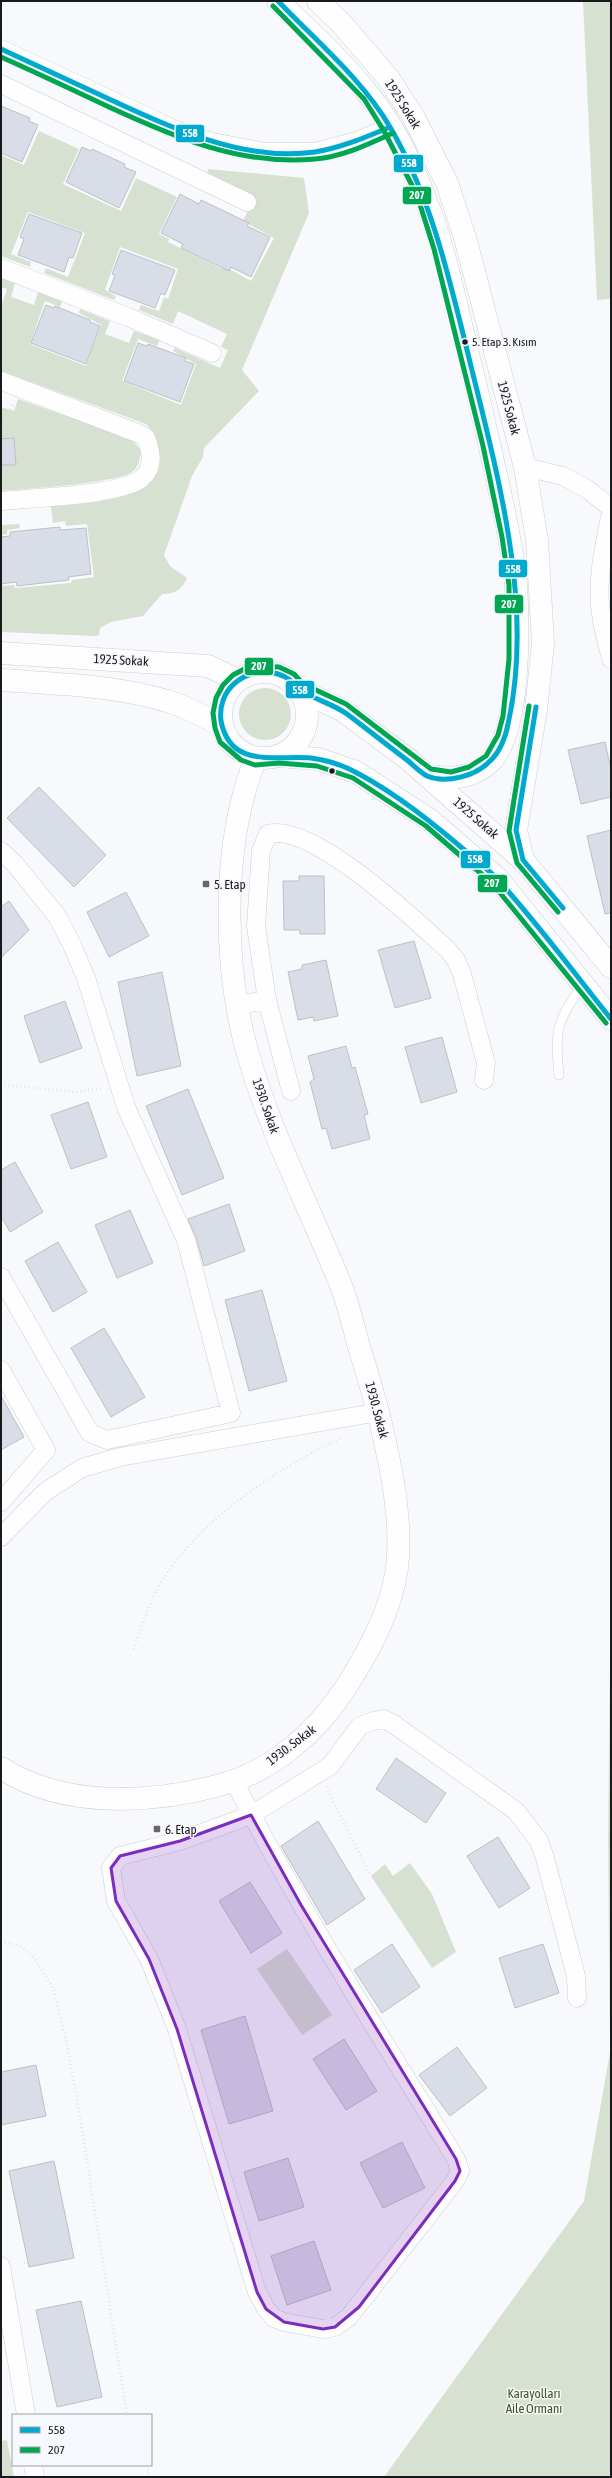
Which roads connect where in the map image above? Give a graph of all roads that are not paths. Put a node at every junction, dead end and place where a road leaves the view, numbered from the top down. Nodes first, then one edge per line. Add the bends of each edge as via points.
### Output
1 (278, 1) edge
2 (318, 1) edge
3 (1, 49) edge
4 (1, 84) edge
5 (390, 127) junction
6 (247, 202) dead end
7 (1, 268) edge
8 (212, 353) dead end
9 (1, 381) edge
10 (525, 467) junction
11 (1, 501) edge
12 (611, 508) edge
13 (611, 512) edge
14 (606, 621) edge
15 (1, 653) edge
16 (610, 655) edge
17 (1, 680) edge
18 (238, 680) junction
19 (300, 690) junction
20 (222, 726) junction
21 (279, 756) junction
22 (256, 758) junction
23 (428, 776) junction
24 (1, 851) edge
25 (523, 860) junction
26 (611, 967) edge
27 (583, 984) junction
28 (267, 1000) junction
29 (238, 1005) junction
30 (611, 1019) edge
31 (559, 1075) dead end
32 (484, 1080) dead end
33 (291, 1091) dead end
34 (1, 1277) edge
35 (1, 1370) edge
36 (379, 1412) junction
37 (231, 1413) junction
38 (236, 1437) junction
39 (1, 1502) edge
40 (1, 1537) edge
41 (1, 1768) edge
42 (234, 1781) junction
43 (251, 1815) junction
44 (577, 1998) dead end
45 (1, 2266) edge
46 (26, 2414) edge
47 (33, 2466) edge
48 (35, 2477) edge

1 - 5 main road, 1925 Sokak via 369,95
2 - 10 main road, 1925 Sokak via 341,23 389,79 413,116 446,183 466,241
3 - 5 street via 176,130 213,142 257,151 315,152 357,141
4 - 6 street
5 - 23 main road, 1925 Sokak via 423,192 441,247 490,444 509,536 516,586 516,659 510,717 505,738 491,761 472,773 452,779
7 - 8 street via 128,317
9 - 11 street via 140,434 146,438 151,459 143,477 123,487
10 - 12 street via 563,476
10 - 25 main road, 1925 Sokak via 537,540 543,643 536,710 516,830
13 - 14 street via 601,564
14 - 16 street
15 - 18 main road, 1925 Sokak via 208,666
17 - 20 main road via 104,689 147,696 184,707
18 - 19 main road via 251,673 271,673 290,680
18 - 20 main road via 223,700 220,713
19 - 21 main road via 307,715 305,728 300,740
19 - 23 main road, 1925 Sokak via 342,710
20 - 22 main road via 234,747
21 - 22 main road
21 - 27 main road via 318,759 356,772 430,820 497,878
22 - 29 main road, 1930. Sokak via 237,814 232,870 230,936
23 - 25 main road, 1925 Sokak
24 - 37 street via 23,873 57,916 86,978 126,1107 186,1240
25 - 26 main road, 1925 Sokak
27 - 30 main road
27 - 31 lane via 559,1023 556,1046
28 - 29 street
28 - 32 street via 256,926 261,851 268,834 275,832 318,848 365,877 448,950 462,974 486,1063
28 - 33 street
29 - 36 main road, 1930. Sokak via 246,1046 272,1125 343,1292
34 - 37 street via 90,1433 107,1440
35 - 39 street via 46,1450
36 - 38 street
36 - 42 main road, 1930. Sokak via 392,1470 398,1530 396,1571 386,1610 365,1657 337,1700 311,1733 275,1760
37 - 38 street
38 - 40 street via 120,1457 82,1468 45,1492
41 - 42 main road, 1930. Sokak via 52,1792 108,1798 160,1796 207,1789
42 - 43 street
43 - 43 street via 301,1905 456,2159 460,2171 359,2307 335,2327 323,2329 274,2318 257,2292 177,2028 150,1960 116,1901 112,1886 110,1868 120,1856 180,1841
43 - 44 street via 330,1766 360,1726 373,1721 384,1720 392,1723 516,1811 539,1841 576,1976
45 - 46 street
47 - 48 street

